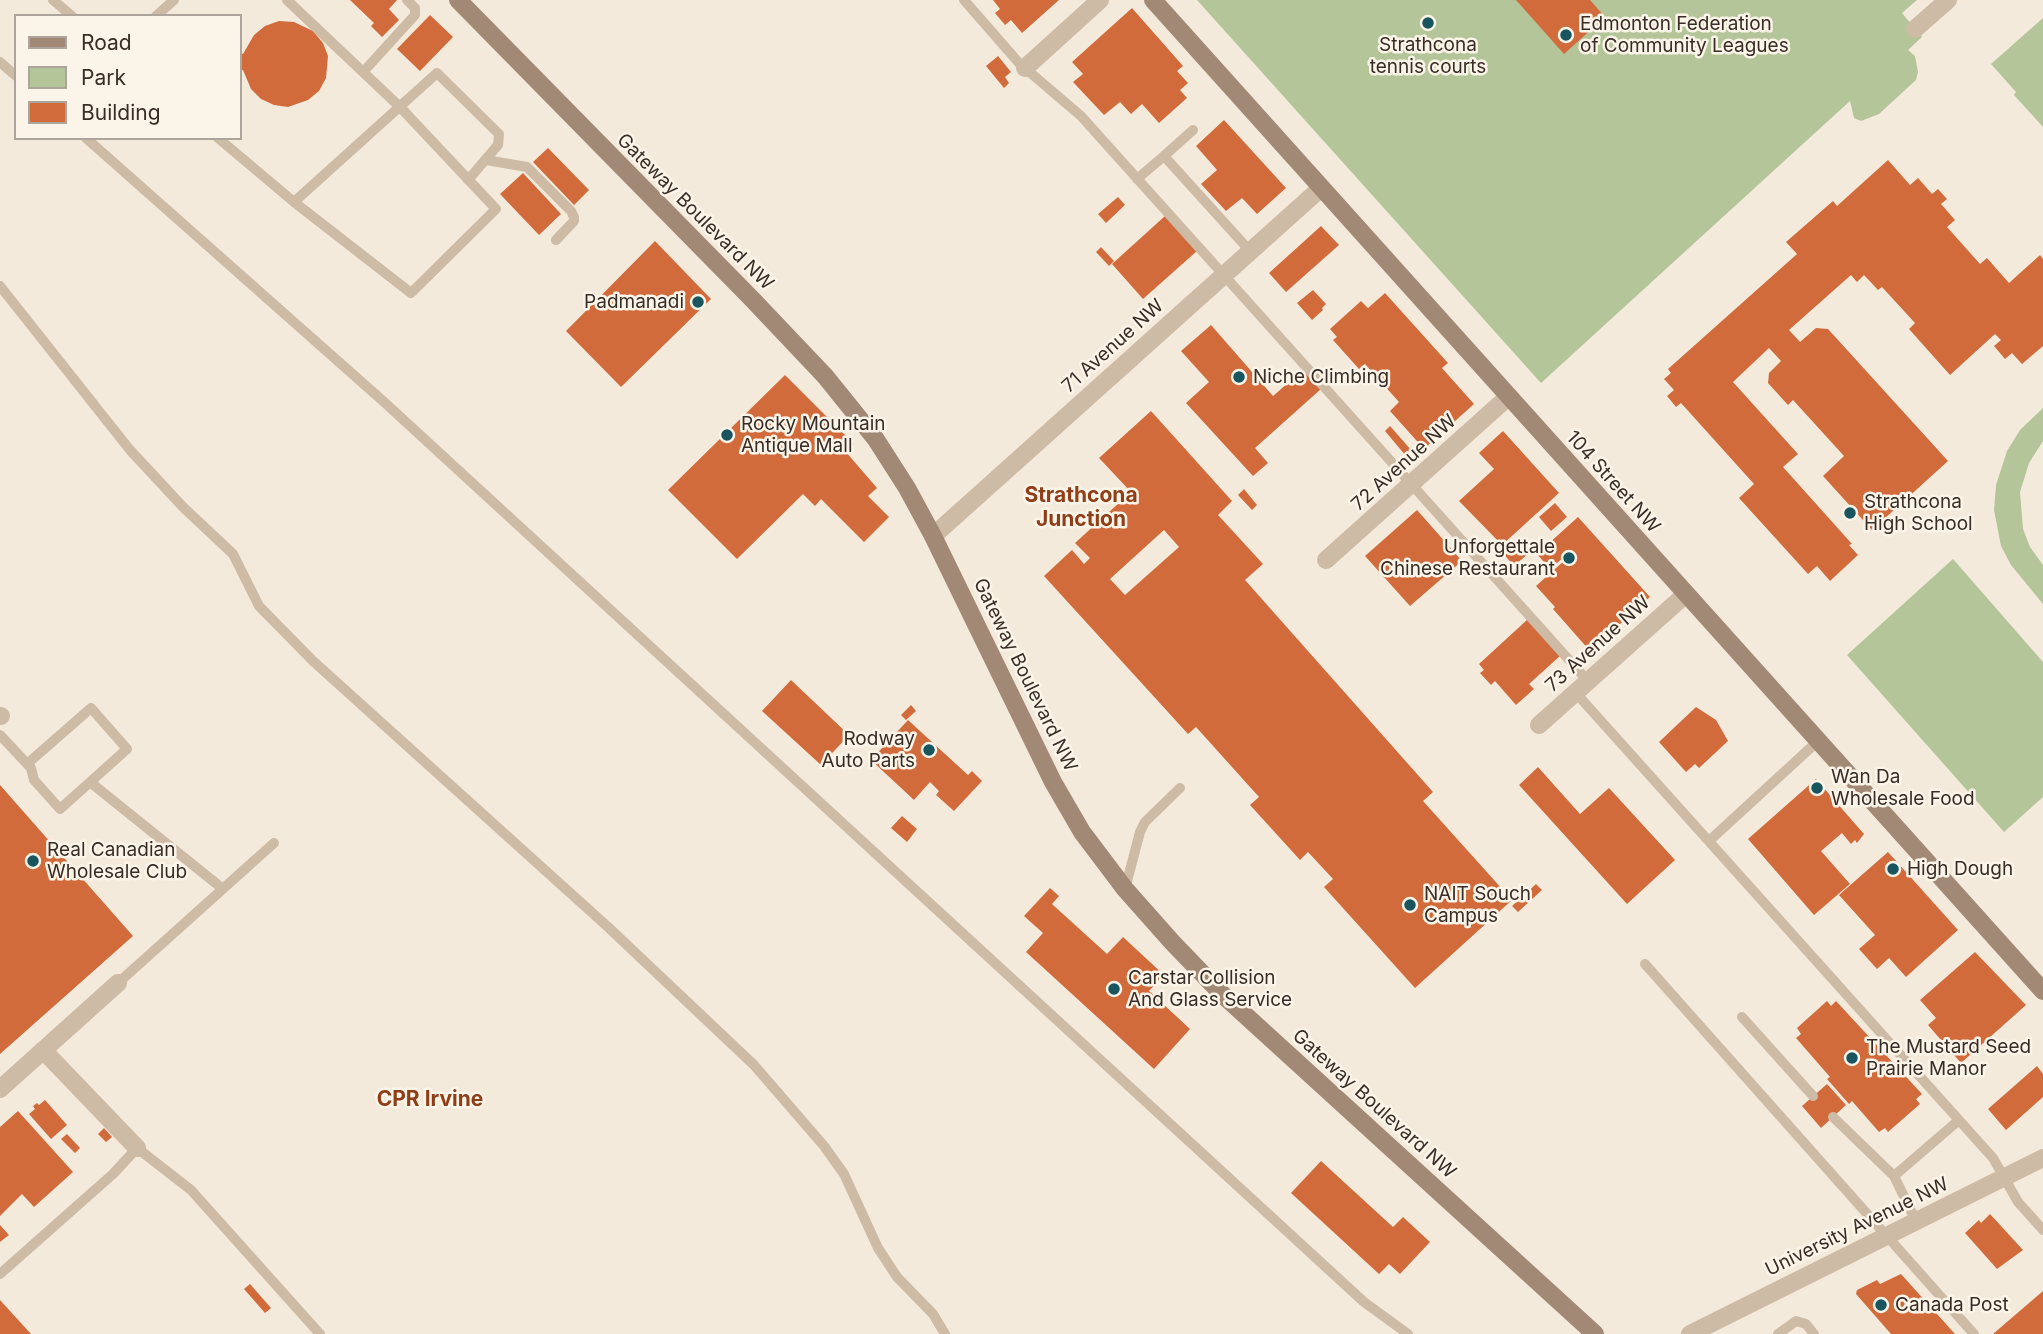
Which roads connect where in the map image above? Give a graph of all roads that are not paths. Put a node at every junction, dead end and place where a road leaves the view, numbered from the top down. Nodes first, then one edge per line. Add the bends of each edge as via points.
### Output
1 (53, 0) edge
2 (174, 0) edge
3 (287, 0) edge
4 (407, 0) edge
5 (458, 0) edge
6 (964, 0) edge
7 (1100, 0) edge
8 (1153, 0) edge
9 (1948, 0) edge
10 (70, 14) edge
11 (158, 14) edge
12 (1915, 29) dead end
13 (0, 62) edge
14 (1025, 68) junction
15 (364, 71) junction
16 (14, 74) edge
17 (400, 107) junction
18 (1194, 130) dead end
19 (88, 140) edge
20 (220, 140) edge
21 (1164, 156) junction
22 (486, 160) junction
23 (1137, 179) junction
24 (468, 180) junction
25 (1321, 188) junction
26 (294, 202) junction
27 (556, 240) dead end
28 (1250, 251) junction
29 (1224, 276) junction
30 (0, 286) edge
31 (1508, 397) junction
32 (1411, 485) junction
33 (933, 536) junction
34 (1326, 559) dead end
35 (1686, 594) junction
36 (1581, 687) junction
37 (1539, 725) dead end
38 (0, 735) edge
39 (1818, 741) junction
40 (27, 764) junction
41 (90, 782) junction
42 (1180, 788) dead end
43 (1709, 841) junction
44 (274, 843) dead end
45 (223, 889) junction
46 (1125, 889) junction
47 (1645, 964) dead end
48 (118, 983) joint
49 (2043, 991) edge
50 (1742, 1017) dead end
51 (44, 1050) junction
52 (0, 1089) edge
53 (1813, 1096) dead end
54 (1833, 1117) dead end
55 (1959, 1120) junction
56 (137, 1148) junction
57 (2041, 1163) edge
58 (1894, 1176) junction
59 (2003, 1177) junction
60 (1916, 1221) junction
61 (2043, 1230) edge
62 (1886, 1236) junction
63 (0, 1274) edge
64 (320, 1334) edge
65 (945, 1334) edge
66 (1409, 1334) edge
67 (1595, 1334) edge
68 (1690, 1334) edge
69 (1778, 1334) edge
70 (1814, 1334) edge
71 (1974, 1334) edge

1 - 10 lane
2 - 11 lane
3 - 15 lane
4 - 15 lane via 415,15
5 - 33 main road, Gateway Boulevard NW via 825,376 875,438
6 - 14 lane
7 - 14 street
8 - 25 main road, 104 Street NW
9 - 12 street
13 - 16 lane
14 - 23 lane via 1081,116
15 - 17 lane
17 - 22 lane via 437,73 499,134 498,145
17 - 24 lane
17 - 26 lane
18 - 21 lane
19 - 66 lane via 383,401 1364,1302
20 - 26 lane
21 - 23 lane
21 - 28 lane
22 - 24 lane
22 - 27 lane via 527,167 571,211 574,221
23 - 29 lane
24 - 26 lane via 496,209 411,293
25 - 28 street, 71 Avenue NW
25 - 31 main road, 104 Street NW
28 - 29 street, 71 Avenue NW
29 - 32 lane
29 - 33 street, 71 Avenue NW
30 - 65 lane via 130,450 233,554 259,606 313,661 754,1065 844,1174 878,1248
31 - 32 street, 72 Avenue NW
31 - 35 main road, 104 Street NW
32 - 34 street, 72 Avenue NW
32 - 36 lane
33 - 46 main road, Gateway Boulevard NW via 1053,782 1082,832
35 - 36 street, 73 Avenue NW
35 - 39 main road, 104 Street NW
36 - 37 street, 73 Avenue NW
36 - 43 lane
38 - 40 lane
39 - 43 lane
39 - 49 main road, 104 Street NW
40 - 41 lane via 34,780 60,809
40 - 41 lane via 91,708 127,749
41 - 45 lane
42 - 46 lane via 1145,822
43 - 55 lane
44 - 45 lane
45 - 48 lane
46 - 67 main road, Gateway Boulevard NW via 1223,994
47 - 62 lane
48 - 51 street
50 - 53 lane
51 - 52 street
51 - 56 street
54 - 58 lane
55 - 58 lane
55 - 59 lane via 1993,1158
56 - 63 lane
56 - 64 lane via 191,1190
57 - 59 street, University Avenue NW
58 - 60 lane
59 - 60 street, University Avenue NW
59 - 61 lane
60 - 62 street, University Avenue NW
62 - 68 street, University Avenue NW
62 - 71 lane
69 - 70 lane via 1796,1321

